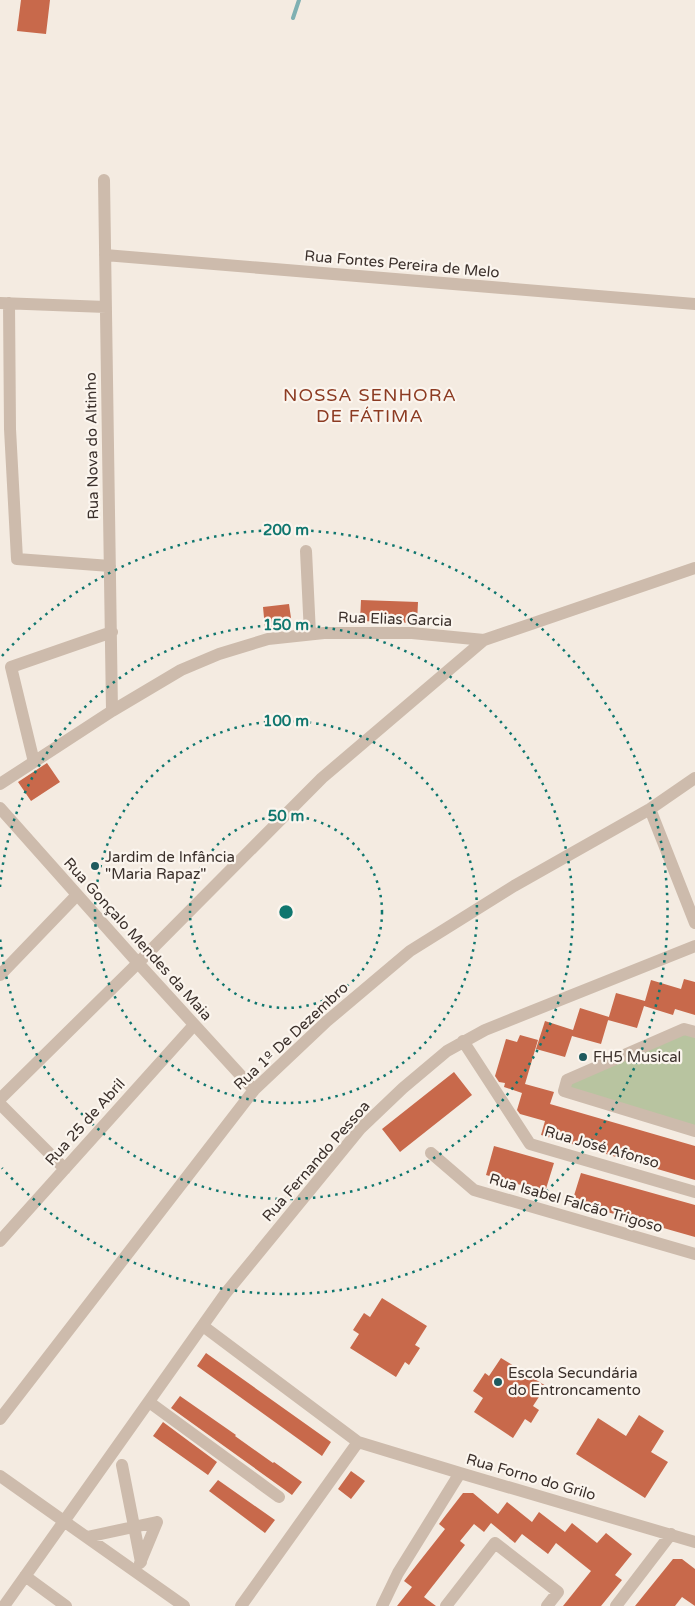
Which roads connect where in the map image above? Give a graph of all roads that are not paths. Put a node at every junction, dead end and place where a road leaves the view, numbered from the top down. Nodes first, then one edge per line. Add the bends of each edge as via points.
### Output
1 (104, 180) dead end
2 (105, 256) junction
3 (5, 303) edge
4 (695, 304) edge
5 (106, 307) junction
6 (5, 429) edge
7 (306, 551) dead end
8 (110, 566) junction
9 (695, 568) edge
10 (112, 632) junction
11 (310, 634) junction
12 (484, 640) junction
13 (112, 712) junction
14 (34, 762) junction
15 (695, 778) edge
16 (0, 784) edge
17 (0, 808) edge
18 (650, 809) junction
19 (77, 895) junction
20 (695, 923) edge
21 (695, 946) edge
22 (138, 963) junction
23 (0, 975) edge
24 (194, 1025) junction
25 (695, 1032) edge
26 (463, 1041) junction
27 (254, 1090) junction
28 (0, 1099) edge
29 (0, 1104) edge
30 (695, 1131) edge
31 (431, 1153) dead end
32 (65, 1169) junction
33 (695, 1192) edge
34 (0, 1241) edge
35 (695, 1254) edge
36 (203, 1326) junction
37 (149, 1402) junction
38 (0, 1418) edge
39 (358, 1442) junction
40 (122, 1465) dead end
41 (460, 1474) junction
42 (0, 1476) edge
43 (279, 1497) dead end
44 (65, 1521) junction
45 (134, 1527) junction
46 (671, 1534) junction
47 (87, 1537) junction
48 (695, 1542) edge
49 (138, 1567) junction
50 (25, 1576) junction
51 (4, 1606) edge
52 (66, 1606) edge
53 (184, 1606) edge
54 (241, 1606) edge
55 (382, 1606) edge
56 (446, 1606) edge
57 (547, 1606) edge
58 (616, 1606) edge

1 - 2 street, Rua Nova do Altinho
2 - 4 street, Rua Fontes Pereira de Melo
2 - 5 street, Rua Nova do Altinho
3 - 5 street
3 - 6 street
5 - 8 street, Rua Nova do Altinho
6 - 8 street via 18,559
7 - 11 street
8 - 10 street, Rua Nova do Altinho
9 - 12 street, Rua Elias Garcia
10 - 13 street, Rua Nova do Altinho
10 - 14 street via 11,667
11 - 12 street, Rua Elias Garcia via 412,633
11 - 13 street, Rua Elias Garcia via 268,640 219,654 181,670
12 - 22 street via 322,778
13 - 14 street, Rua Elias Garcia
14 - 16 street, Rua Elias Garcia
15 - 18 street, Rua 1º De Dezembro
17 - 19 street, Rua Gonçalo Mendes da Maia
18 - 20 street
18 - 27 street, Rua 1º De Dezembro via 514,886 410,951
19 - 22 street, Rua Gonçalo Mendes da Maia
19 - 23 street
21 - 26 street, Rua Fernando Pessoa
22 - 24 street, Rua Gonçalo Mendes da Maia
22 - 28 street
24 - 27 street, Rua Gonçalo Mendes da Maia
24 - 32 street, Rua 25 de Abril
25 - 30 street via 684,1029 567,1080 564,1091
26 - 33 street, Rua José Afonso via 530,1144
26 - 36 street, Rua Fernando Pessoa via 446,1051 360,1129 225,1294
27 - 38 street, Rua 1º De Dezembro
29 - 32 street
31 - 35 street, Rua Isabel Falcão Trigoso via 474,1190
32 - 34 street, Rua 25 de Abril
36 - 37 street, Rua Fernando Pessoa
36 - 39 street, Rua Forno do Grilo
37 - 43 street
37 - 44 street, Rua Fernando Pessoa
39 - 41 street, Rua Forno do Grilo
39 - 54 street
40 - 45 street
41 - 46 street, Rua Forno do Grilo
41 - 55 street via 398,1573
42 - 44 street
44 - 47 street
44 - 50 street, Rua Fernando Pessoa
45 - 47 street
45 - 49 street
45 - 49 street via 157,1522
46 - 48 street, Rua Forno do Grilo
46 - 58 street
47 - 49 street
49 - 53 street
50 - 51 street, Rua Fernando Pessoa
50 - 52 street
56 - 57 street via 495,1543 558,1592

